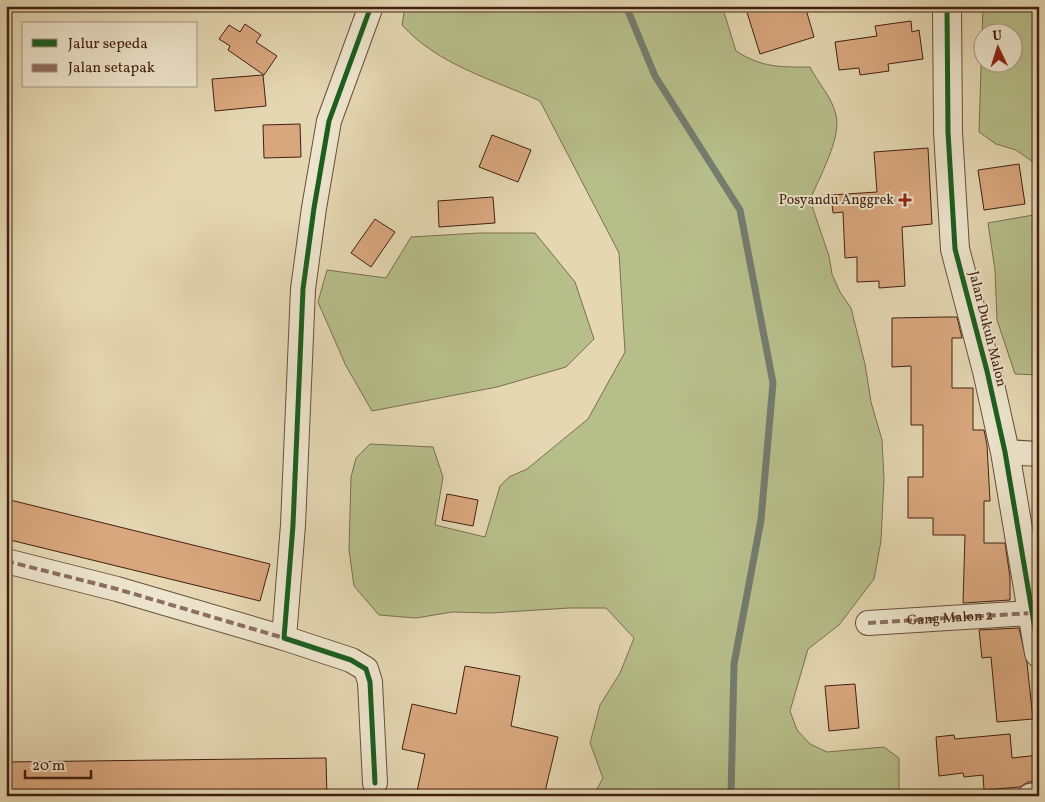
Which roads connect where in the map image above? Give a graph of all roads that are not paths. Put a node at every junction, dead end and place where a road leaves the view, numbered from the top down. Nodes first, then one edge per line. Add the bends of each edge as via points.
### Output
1 (371, 6) edge
2 (947, 6) edge
3 (1005, 452) junction
4 (1039, 454) edge
5 (6, 561) edge
6 (1031, 613) junction
7 (868, 623) dead end
8 (284, 638) junction
9 (1039, 653) edge
10 (375, 783) dead end
11 (1039, 795) edge
12 (1030, 796) edge

1 - 8 street via 329,122 314,208 304,289 293,525
2 - 3 street, Jalan Dukuh Malon via 948,132 955,249
3 - 4 street
3 - 6 street, Jalan Dukuh Malon
5 - 8 street via 117,589
6 - 7 street, Gang Malon 2
6 - 9 street, Jalan Dukuh Malon
8 - 10 street via 351,660 366,670 370,682
11 - 12 street

